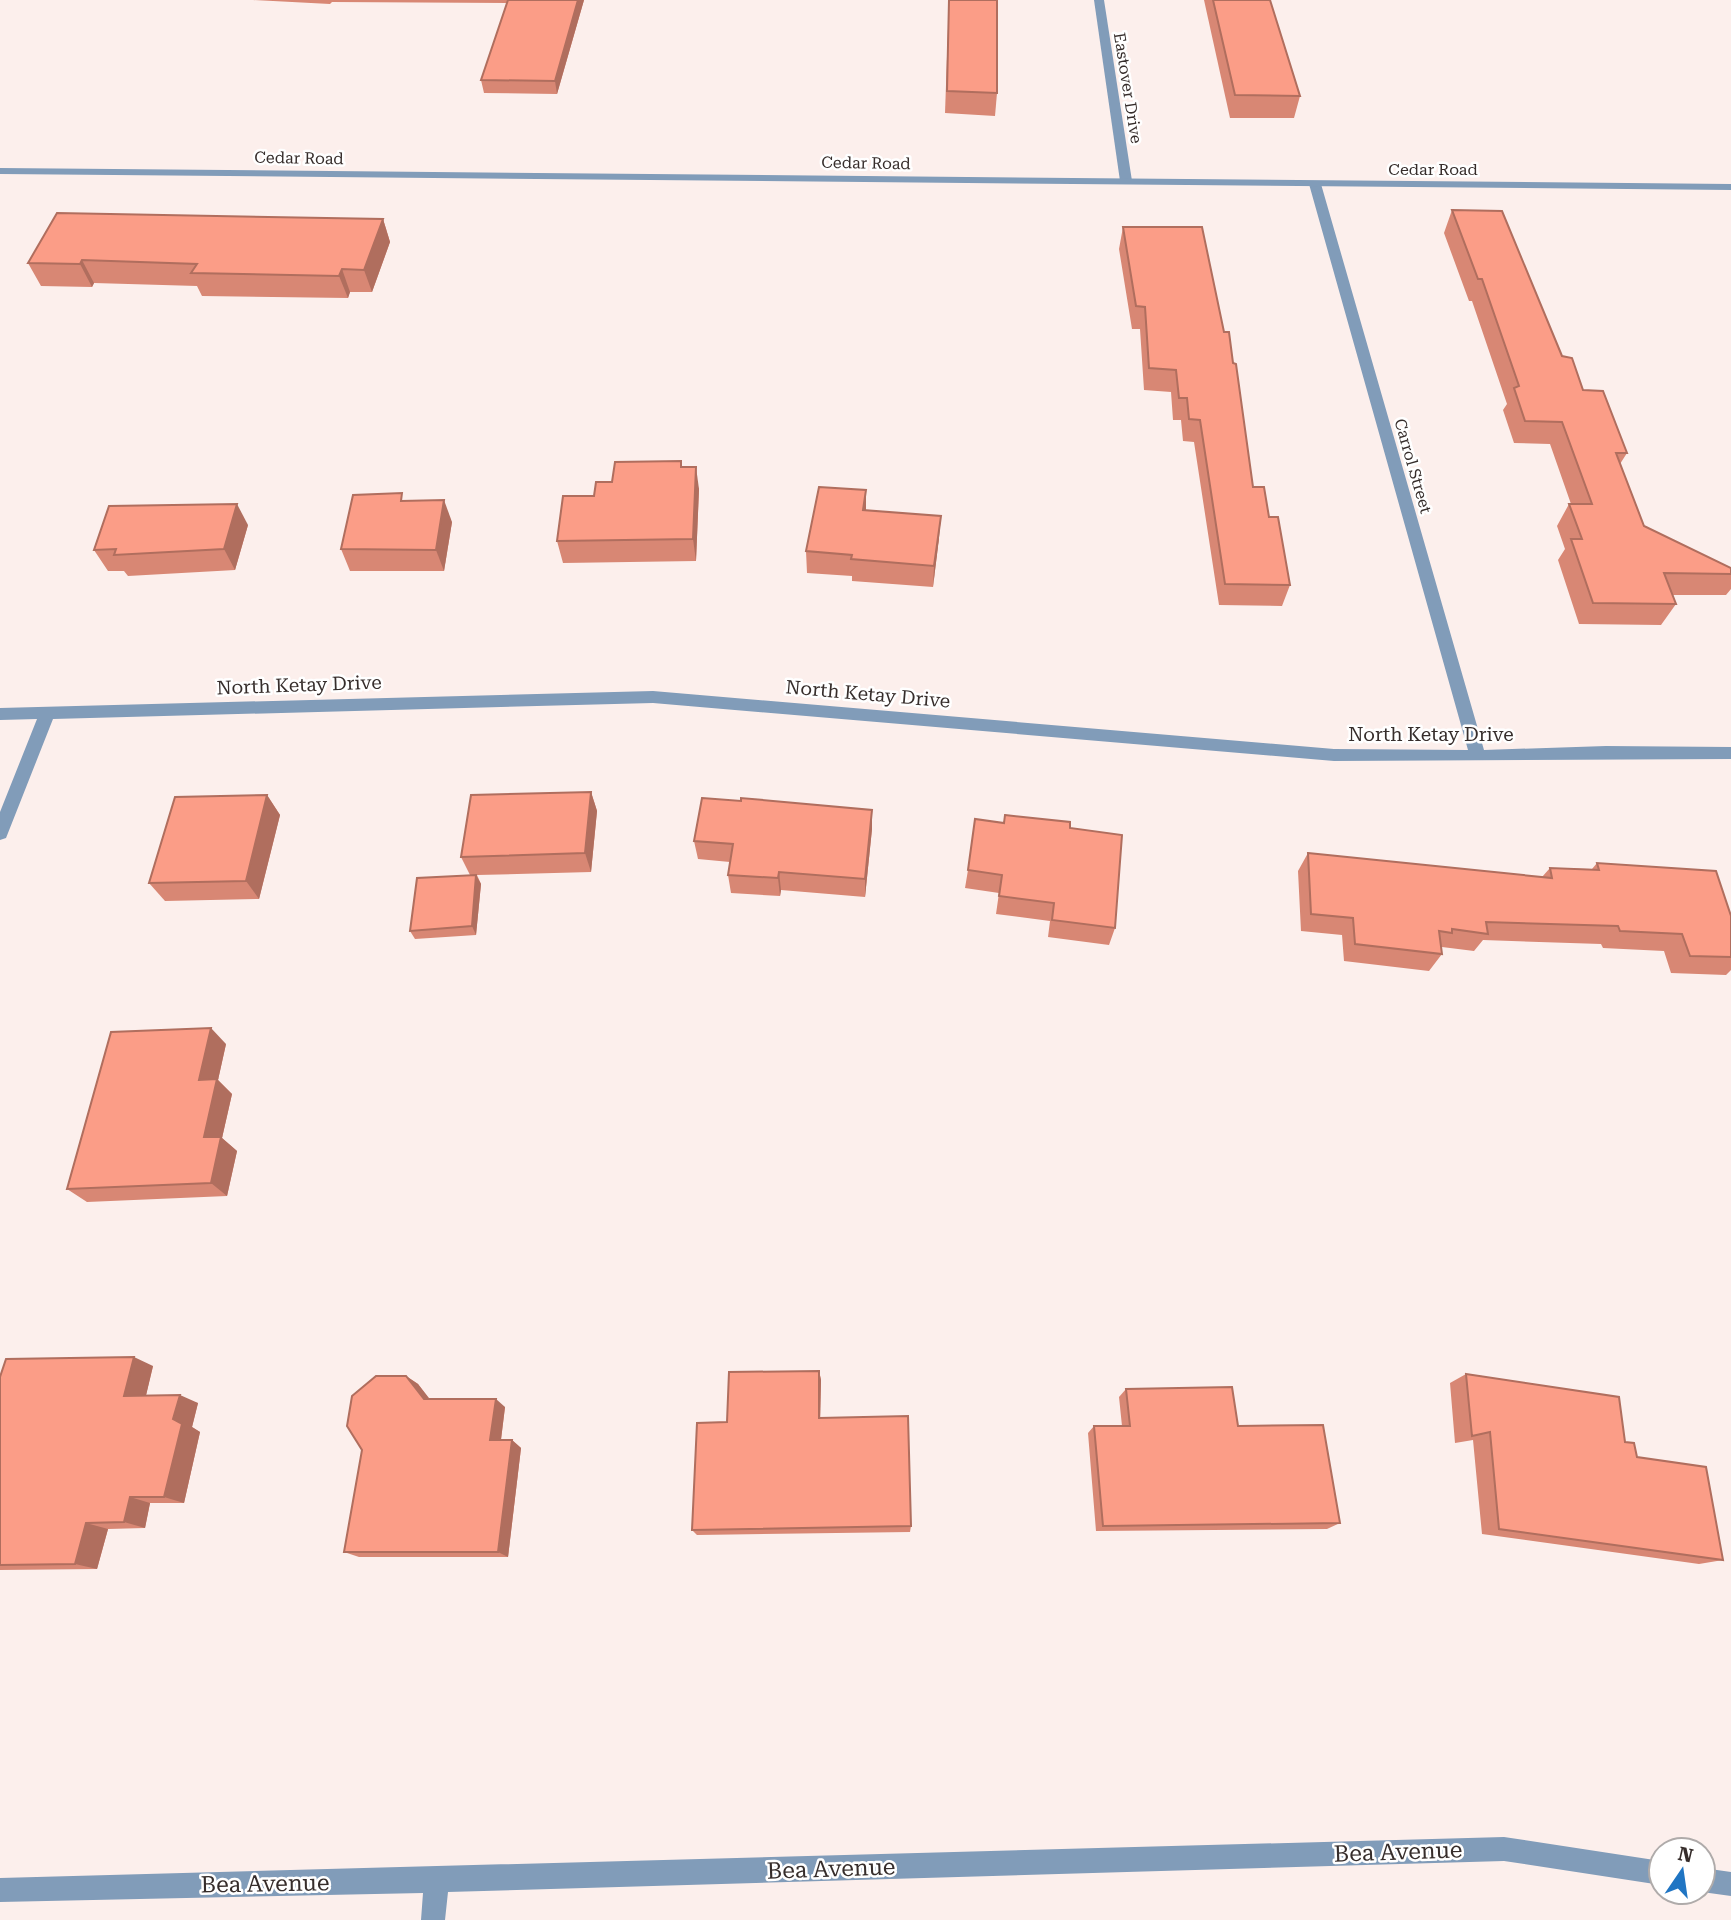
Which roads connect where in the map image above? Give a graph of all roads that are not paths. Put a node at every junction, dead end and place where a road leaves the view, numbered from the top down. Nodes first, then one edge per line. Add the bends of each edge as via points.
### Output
1 (1099, 0) edge
2 (0, 171) edge
3 (1126, 181) junction
4 (1315, 184) junction
5 (1731, 187) edge
6 (47, 713) junction
7 (0, 714) edge
8 (1731, 752) edge
9 (1478, 756) junction
10 (0, 833) edge
11 (1647, 1871) edge
12 (437, 1880) junction
13 (0, 1890) edge
14 (433, 1920) edge

1 - 3 street, Eastover Drive
2 - 3 street, Cedar Road
3 - 4 street, Cedar Road
4 - 5 street, Cedar Road
4 - 9 street, Carrol Street
6 - 7 street, North Ketay Drive
6 - 9 street, North Ketay Drive via 653,697 1334,755
6 - 10 street
8 - 9 street, North Ketay Drive
11 - 12 street, Bea Avenue via 1504,1849
12 - 13 street, Bea Avenue
12 - 14 street

